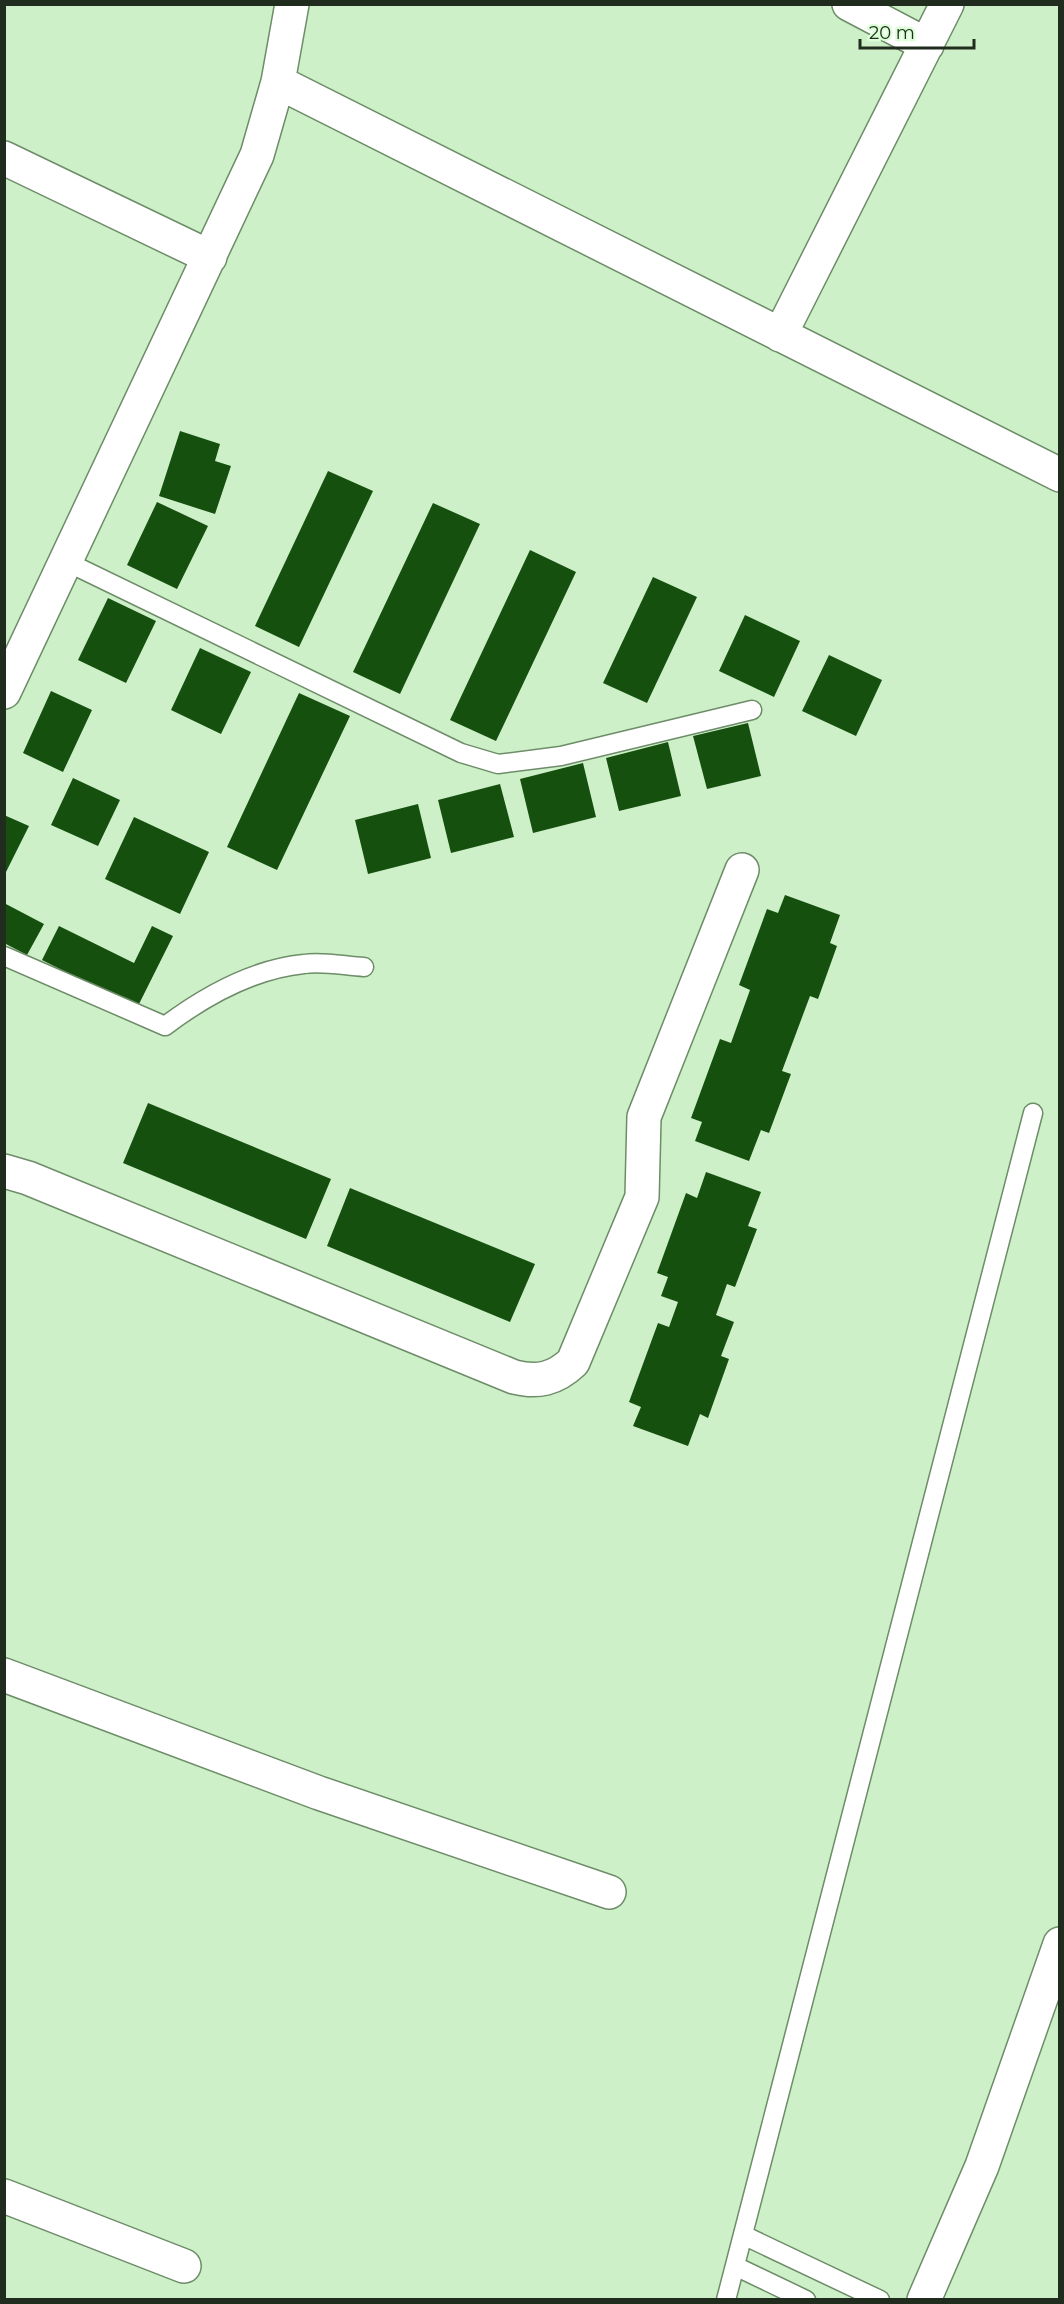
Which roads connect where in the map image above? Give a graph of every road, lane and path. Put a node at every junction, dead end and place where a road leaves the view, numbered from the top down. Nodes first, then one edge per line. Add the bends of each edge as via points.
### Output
1 (292, 4) edge
2 (849, 4) edge
3 (947, 4) edge
4 (927, 45) junction
5 (278, 82) junction
6 (4, 158) edge
7 (210, 257) junction
8 (780, 334) junction
9 (1059, 475) edge
10 (68, 562) junction
11 (4, 692) edge
12 (752, 710) dead end
13 (742, 870) dead end
14 (4, 957) edge
15 (364, 967) dead end
16 (1033, 1113) dead end
17 (4, 1171) edge
18 (4, 1674) edge
19 (609, 1892) dead end
20 (1059, 1944) edge
21 (4, 2196) edge
22 (743, 2235) junction
23 (184, 2266) dead end
24 (735, 2266) junction
25 (726, 2300) edge
26 (806, 2300) edge
27 (880, 2300) edge
28 (924, 2300) edge

1 - 5 street
2 - 4 street
3 - 4 street
4 - 8 street
5 - 7 street via 257,155
5 - 8 street
6 - 7 street
7 - 10 street
8 - 9 street
10 - 11 street
10 - 12 lane via 461,753 498,764 561,756
13 - 17 street via 644,1117 642,1197 573,1362 552,1377 514,1377
14 - 15 lane via 165,1026 205,999 270,971 305,963
16 - 22 lane
18 - 19 street via 319,1793
20 - 28 street via 982,2166
21 - 23 street
22 - 24 lane
22 - 27 lane
24 - 25 lane
24 - 26 lane

